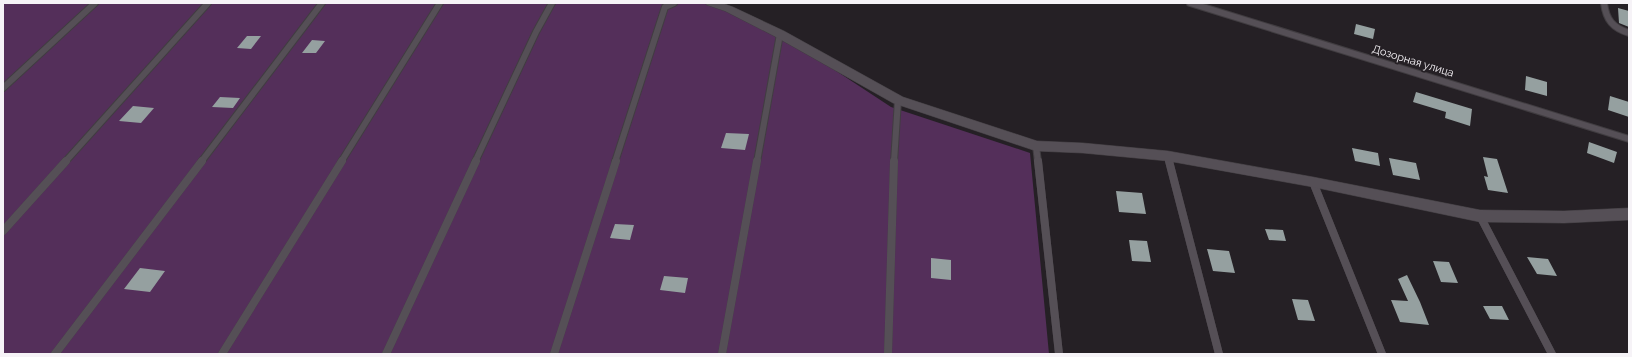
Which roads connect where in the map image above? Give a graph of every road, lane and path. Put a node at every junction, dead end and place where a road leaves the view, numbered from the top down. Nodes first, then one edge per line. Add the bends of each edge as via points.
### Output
1 (95, 3) edge
2 (208, 3) edge
3 (322, 3) edge
4 (440, 3) edge
5 (552, 3) edge
6 (674, 3) edge
7 (711, 3) edge
8 (1190, 3) edge
9 (1604, 3) edge
10 (1629, 33) edge
11 (780, 34) junction
12 (3, 88) edge
13 (898, 100) junction
14 (1629, 139) edge
15 (1036, 146) junction
16 (1168, 156) junction
17 (1313, 182) junction
18 (1629, 214) edge
19 (1480, 216) junction
20 (3, 231) edge
21 (55, 354) edge
22 (222, 354) edge
23 (386, 354) edge
24 (554, 354) edge
25 (722, 354) edge
26 (888, 354) edge
27 (1059, 354) edge
28 (1219, 354) edge
29 (1382, 354) edge
30 (1552, 354) edge

1 - 12 lane
2 - 20 lane
3 - 21 lane
4 - 22 lane
5 - 23 lane via 536,32
6 - 24 lane via 665,7
7 - 11 street
8 - 14 lane, Дозорная улица
9 - 10 lane via 1610,25 1616,30
11 - 13 street
11 - 25 lane
13 - 15 street
13 - 26 lane
15 - 16 street
15 - 27 lane
16 - 17 street
16 - 28 lane
17 - 19 street
17 - 29 lane
18 - 19 street via 1564,217
19 - 30 lane

